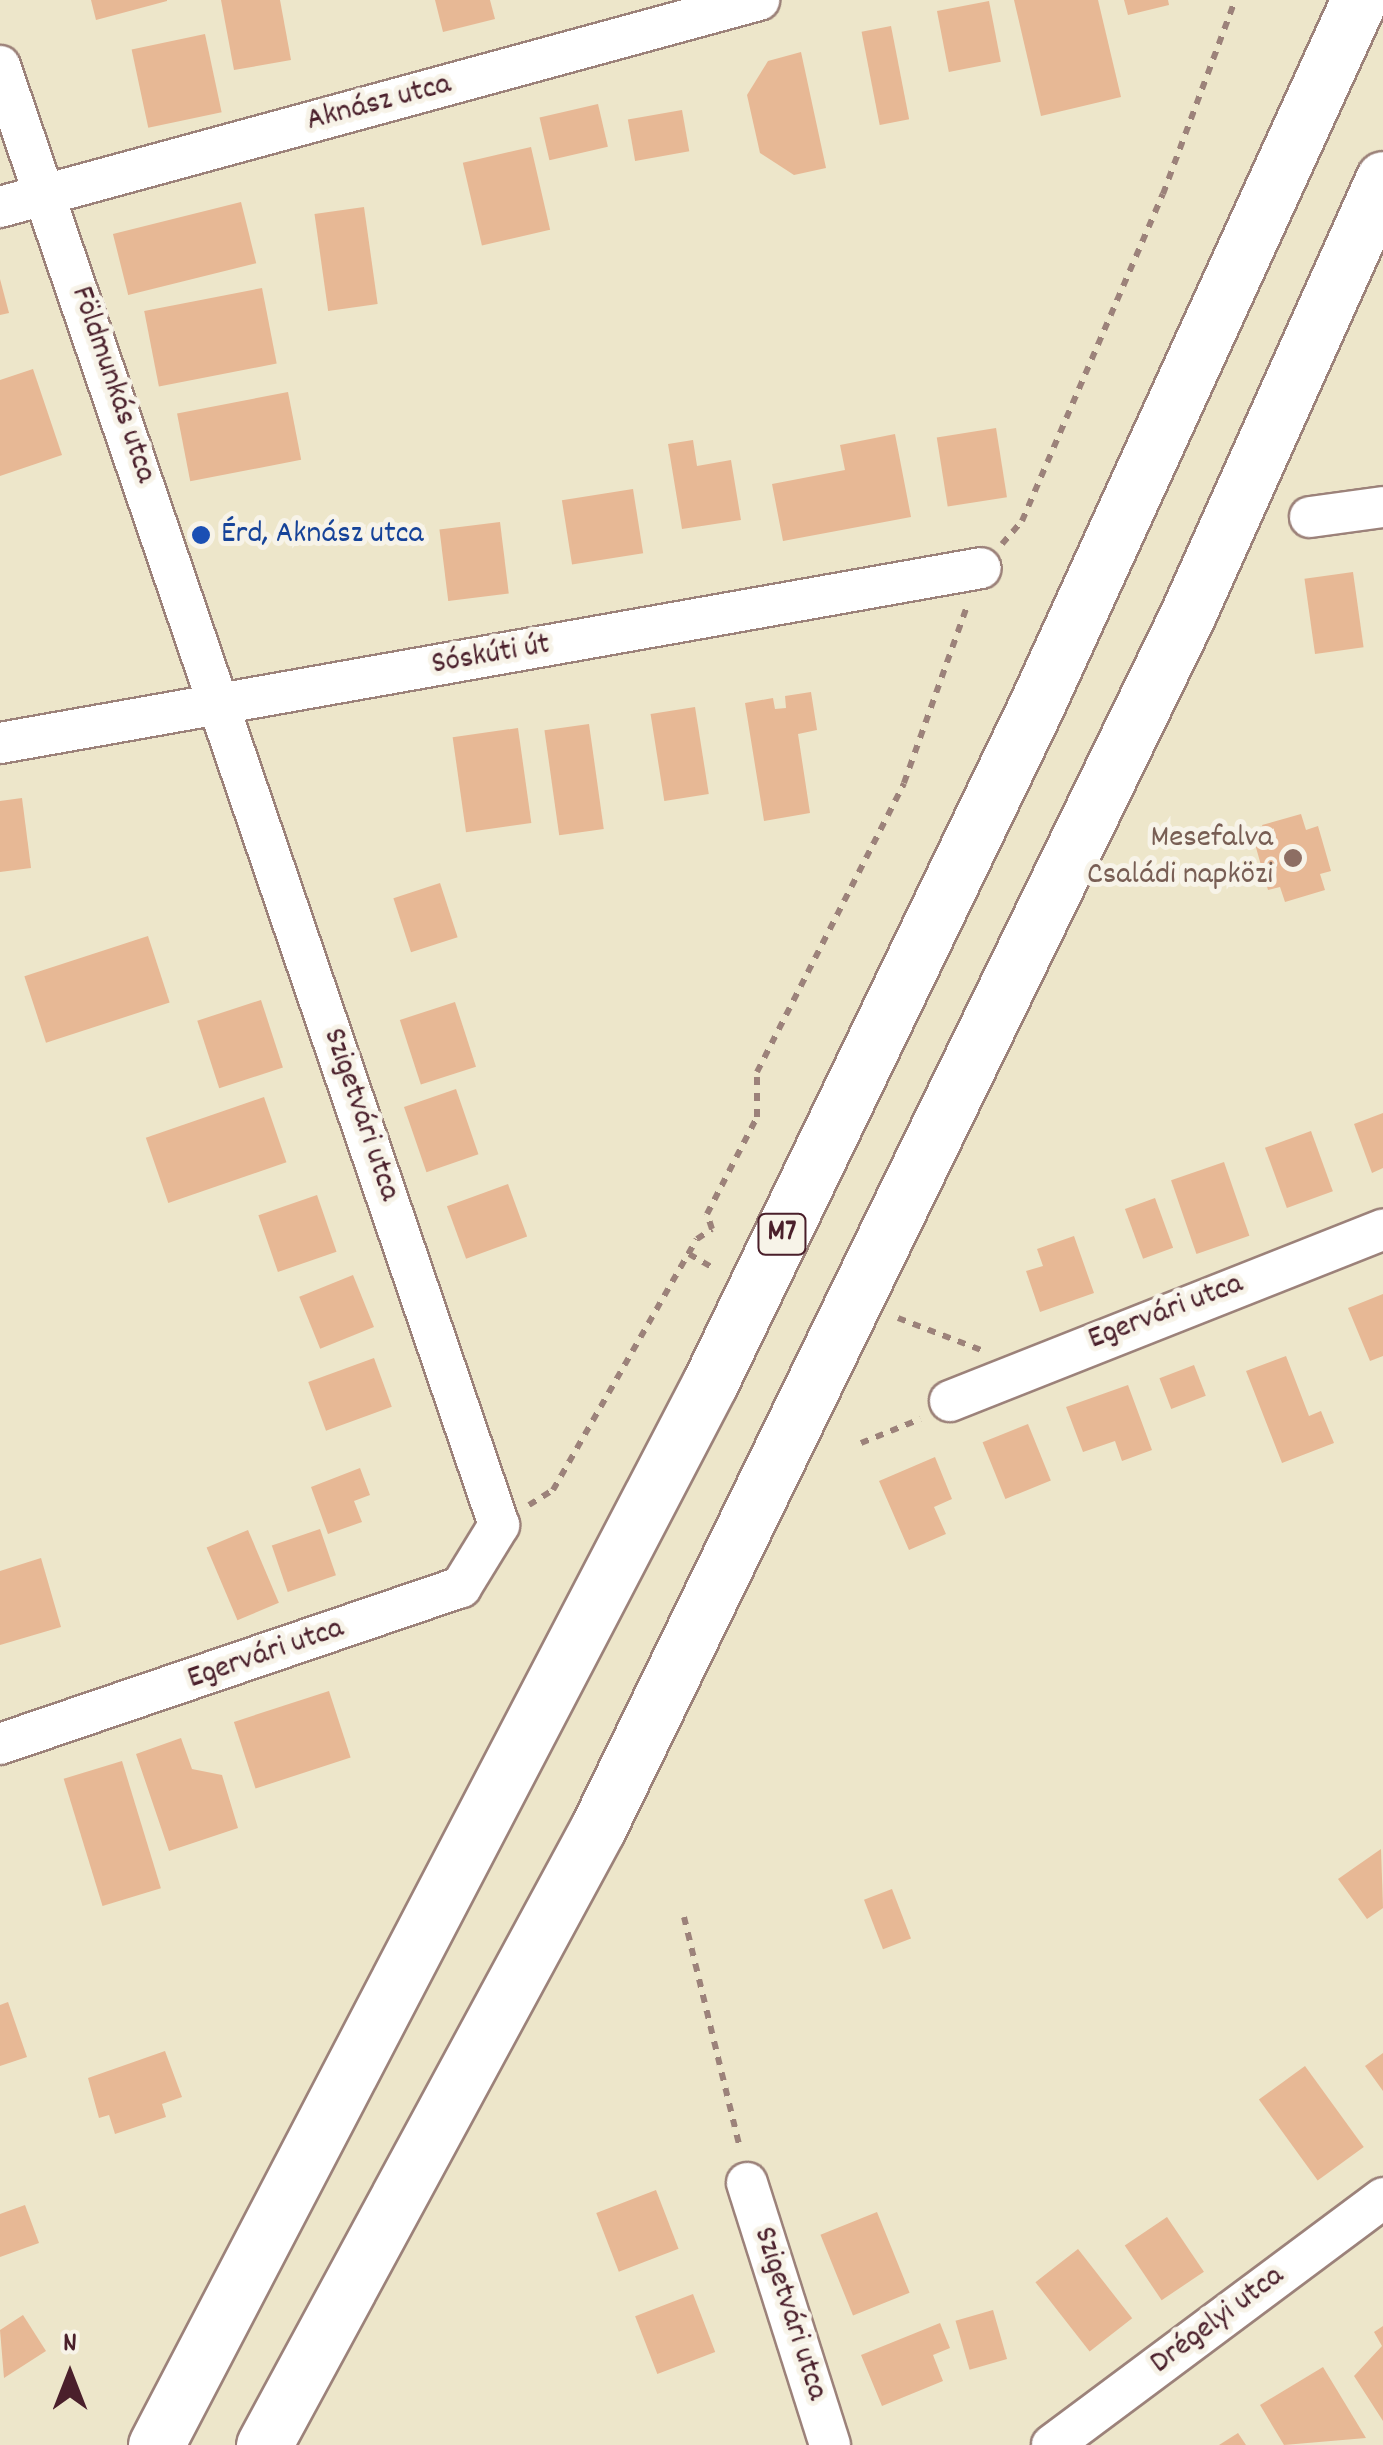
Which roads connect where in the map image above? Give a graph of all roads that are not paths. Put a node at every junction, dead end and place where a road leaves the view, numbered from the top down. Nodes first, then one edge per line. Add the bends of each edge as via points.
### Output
1 (759, 0) edge
2 (1359, 0) edge
3 (0, 66) edge
4 (1383, 179) edge
5 (46, 194) junction
6 (0, 207) edge
7 (1383, 507) edge
8 (1310, 518) dead end
9 (981, 568) dead end
10 (222, 704) junction
11 (0, 743) edge
12 (1383, 1230) edge
13 (950, 1400) road end
14 (498, 1525) joint
15 (0, 1744) edge
16 (747, 2184) road end
17 (1383, 2198) edge
18 (156, 2445) edge
19 (264, 2445) edge
20 (830, 2445) edge
21 (1052, 2445) edge

1 - 5 street, Aknász utca
2 - 18 highway, M7 via 1037,704 710,1383
3 - 5 street, Földmunkás utca
4 - 19 highway via 1187,616 598,1828
5 - 6 street, Aknász utca
5 - 10 street, Földmunkás utca
7 - 8 street
9 - 10 street, Sóskúti út
10 - 11 street, Sóskúti út
10 - 14 street, Szigetvári utca
12 - 13 street, Egervári utca
14 - 15 street, Egervári utca via 461,1587
16 - 20 street, Szigetvári utca
17 - 21 street, Drégelyi utca

